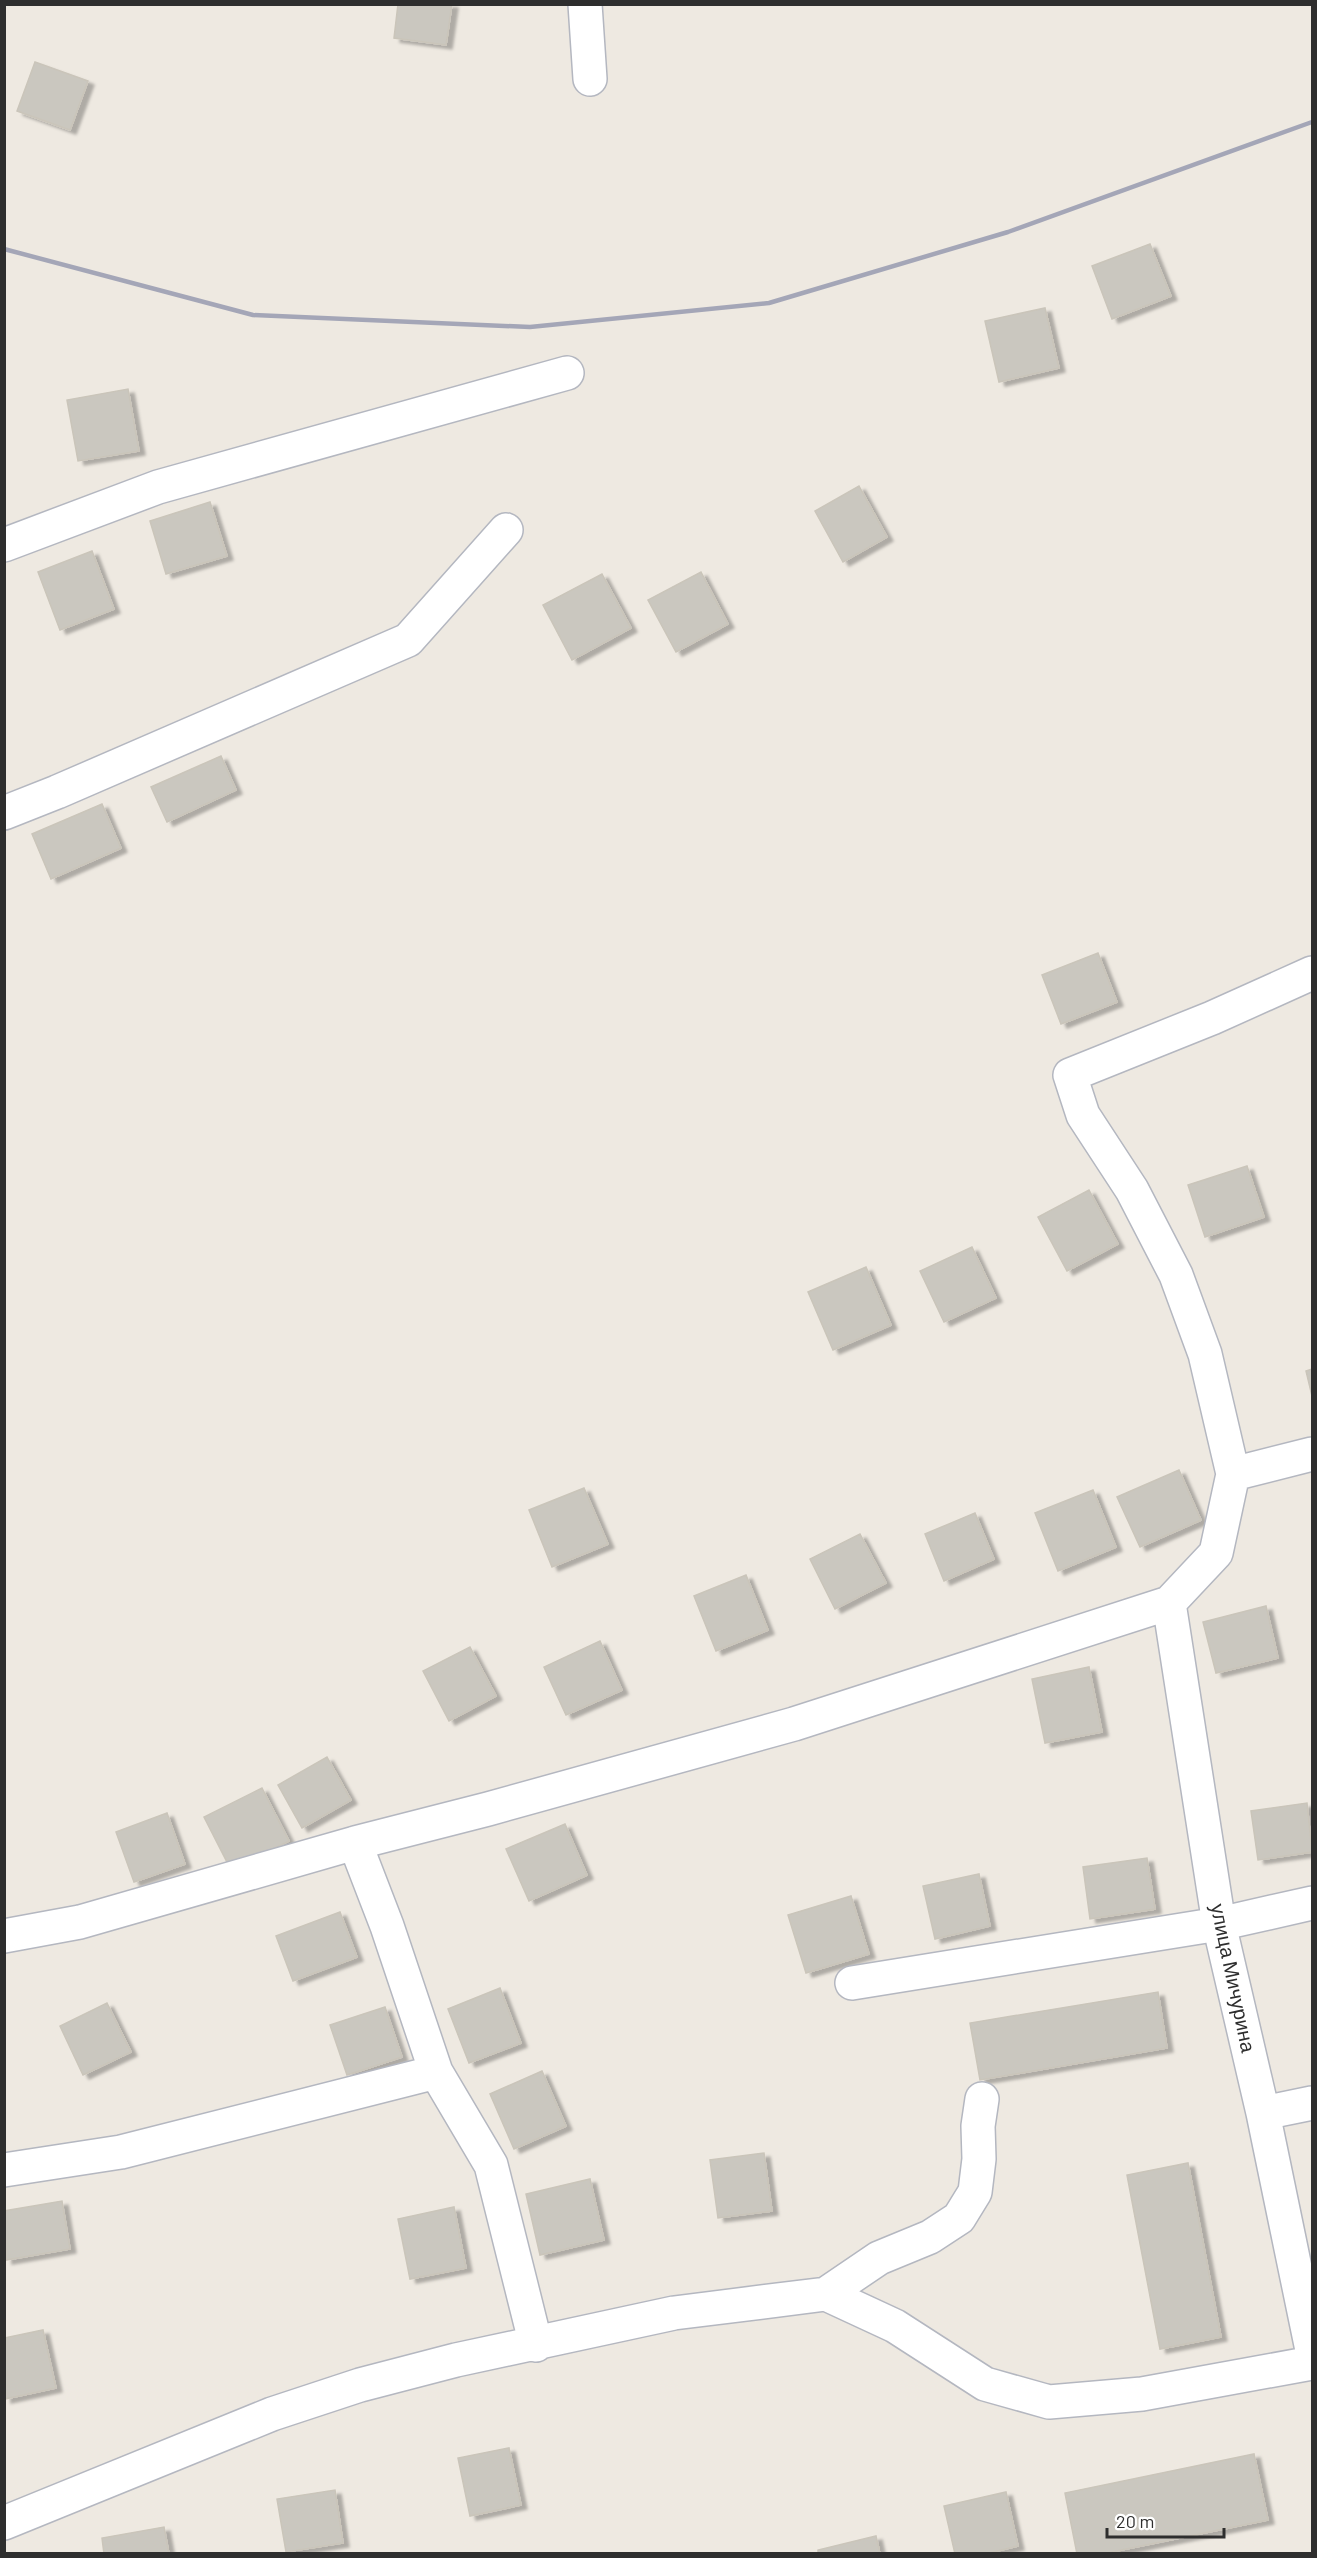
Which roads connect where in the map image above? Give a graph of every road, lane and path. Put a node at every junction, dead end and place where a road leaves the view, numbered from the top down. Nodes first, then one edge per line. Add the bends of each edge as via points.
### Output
1 (585, 4) edge
2 (590, 79) dead end
3 (567, 373) dead end
4 (506, 530) dead end
5 (4, 545) edge
6 (4, 813) edge
7 (1312, 973) edge
8 (1312, 1454) edge
9 (1233, 1474) junction
10 (1169, 1603) junction
11 (355, 1843) junction
12 (1312, 1903) edge
13 (1219, 1924) junction
14 (4, 1936) edge
15 (852, 1983) dead end
16 (436, 2072) junction
17 (982, 2099) dead end
18 (1312, 2103) edge
19 (1263, 2113) junction
20 (4, 2170) edge
21 (826, 2294) junction
22 (536, 2345) junction
23 (1312, 2350) edge
24 (1312, 2363) edge
25 (4, 2523) edge

1 - 2 street
3 - 5 street via 158,487
4 - 6 street via 408,640
7 - 9 street via 1070,1075 1083,1115 1132,1190 1176,1275 1205,1354
8 - 9 street
9 - 10 street via 1216,1553
10 - 11 street via 794,1724
10 - 13 street, улица Мичурина
11 - 14 street via 80,1922
11 - 16 street
12 - 13 street
13 - 15 street
13 - 19 street, улица Мичурина
16 - 20 street via 121,2152
16 - 22 street via 491,2165
17 - 21 street via 975,2192 959,2218 930,2237 879,2258
18 - 19 street
19 - 23 street, улица Мичурина
21 - 22 street via 674,2313
21 - 24 street via 895,2326 985,2384 1049,2402 1142,2394
22 - 25 street via 371,2382 272,2414

